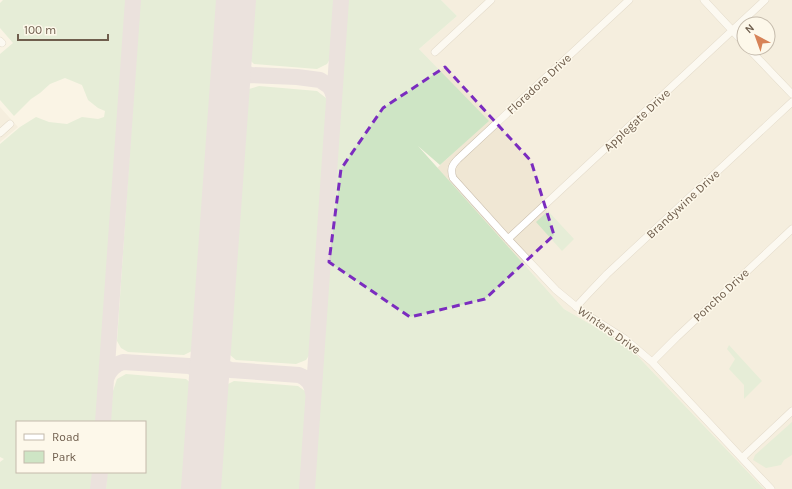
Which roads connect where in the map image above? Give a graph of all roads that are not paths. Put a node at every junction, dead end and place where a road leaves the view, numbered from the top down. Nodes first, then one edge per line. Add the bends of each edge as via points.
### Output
1 (490, 0) edge
2 (628, 0) edge
3 (704, 0) edge
4 (765, 0) edge
5 (732, 31) junction
6 (736, 35) edge
7 (435, 52) dead end
8 (756, 56) edge
9 (792, 94) edge
10 (792, 102) edge
11 (10, 124) dead end
12 (0, 133) edge
13 (451, 169) joint
14 (792, 229) edge
15 (508, 240) junction
16 (576, 307) junction
17 (652, 362) junction
18 (792, 411) edge
19 (742, 458) junction
20 (771, 489) edge

1 - 7 street
2 - 13 street, Floradora Drive via 458,159
3 - 5 street
4 - 5 street, Applegate Drive
5 - 6 street
5 - 15 street, Applegate Drive
8 - 9 street
10 - 16 street, Brandywine Drive via 607,274
11 - 12 street
13 - 15 street, Winters Drive via 453,178
14 - 17 street, Poncho Drive
15 - 16 street, Winters Drive
16 - 17 street, Winters Drive via 625,339
17 - 19 street, Winters Drive
18 - 19 street
19 - 20 street, Winters Drive

